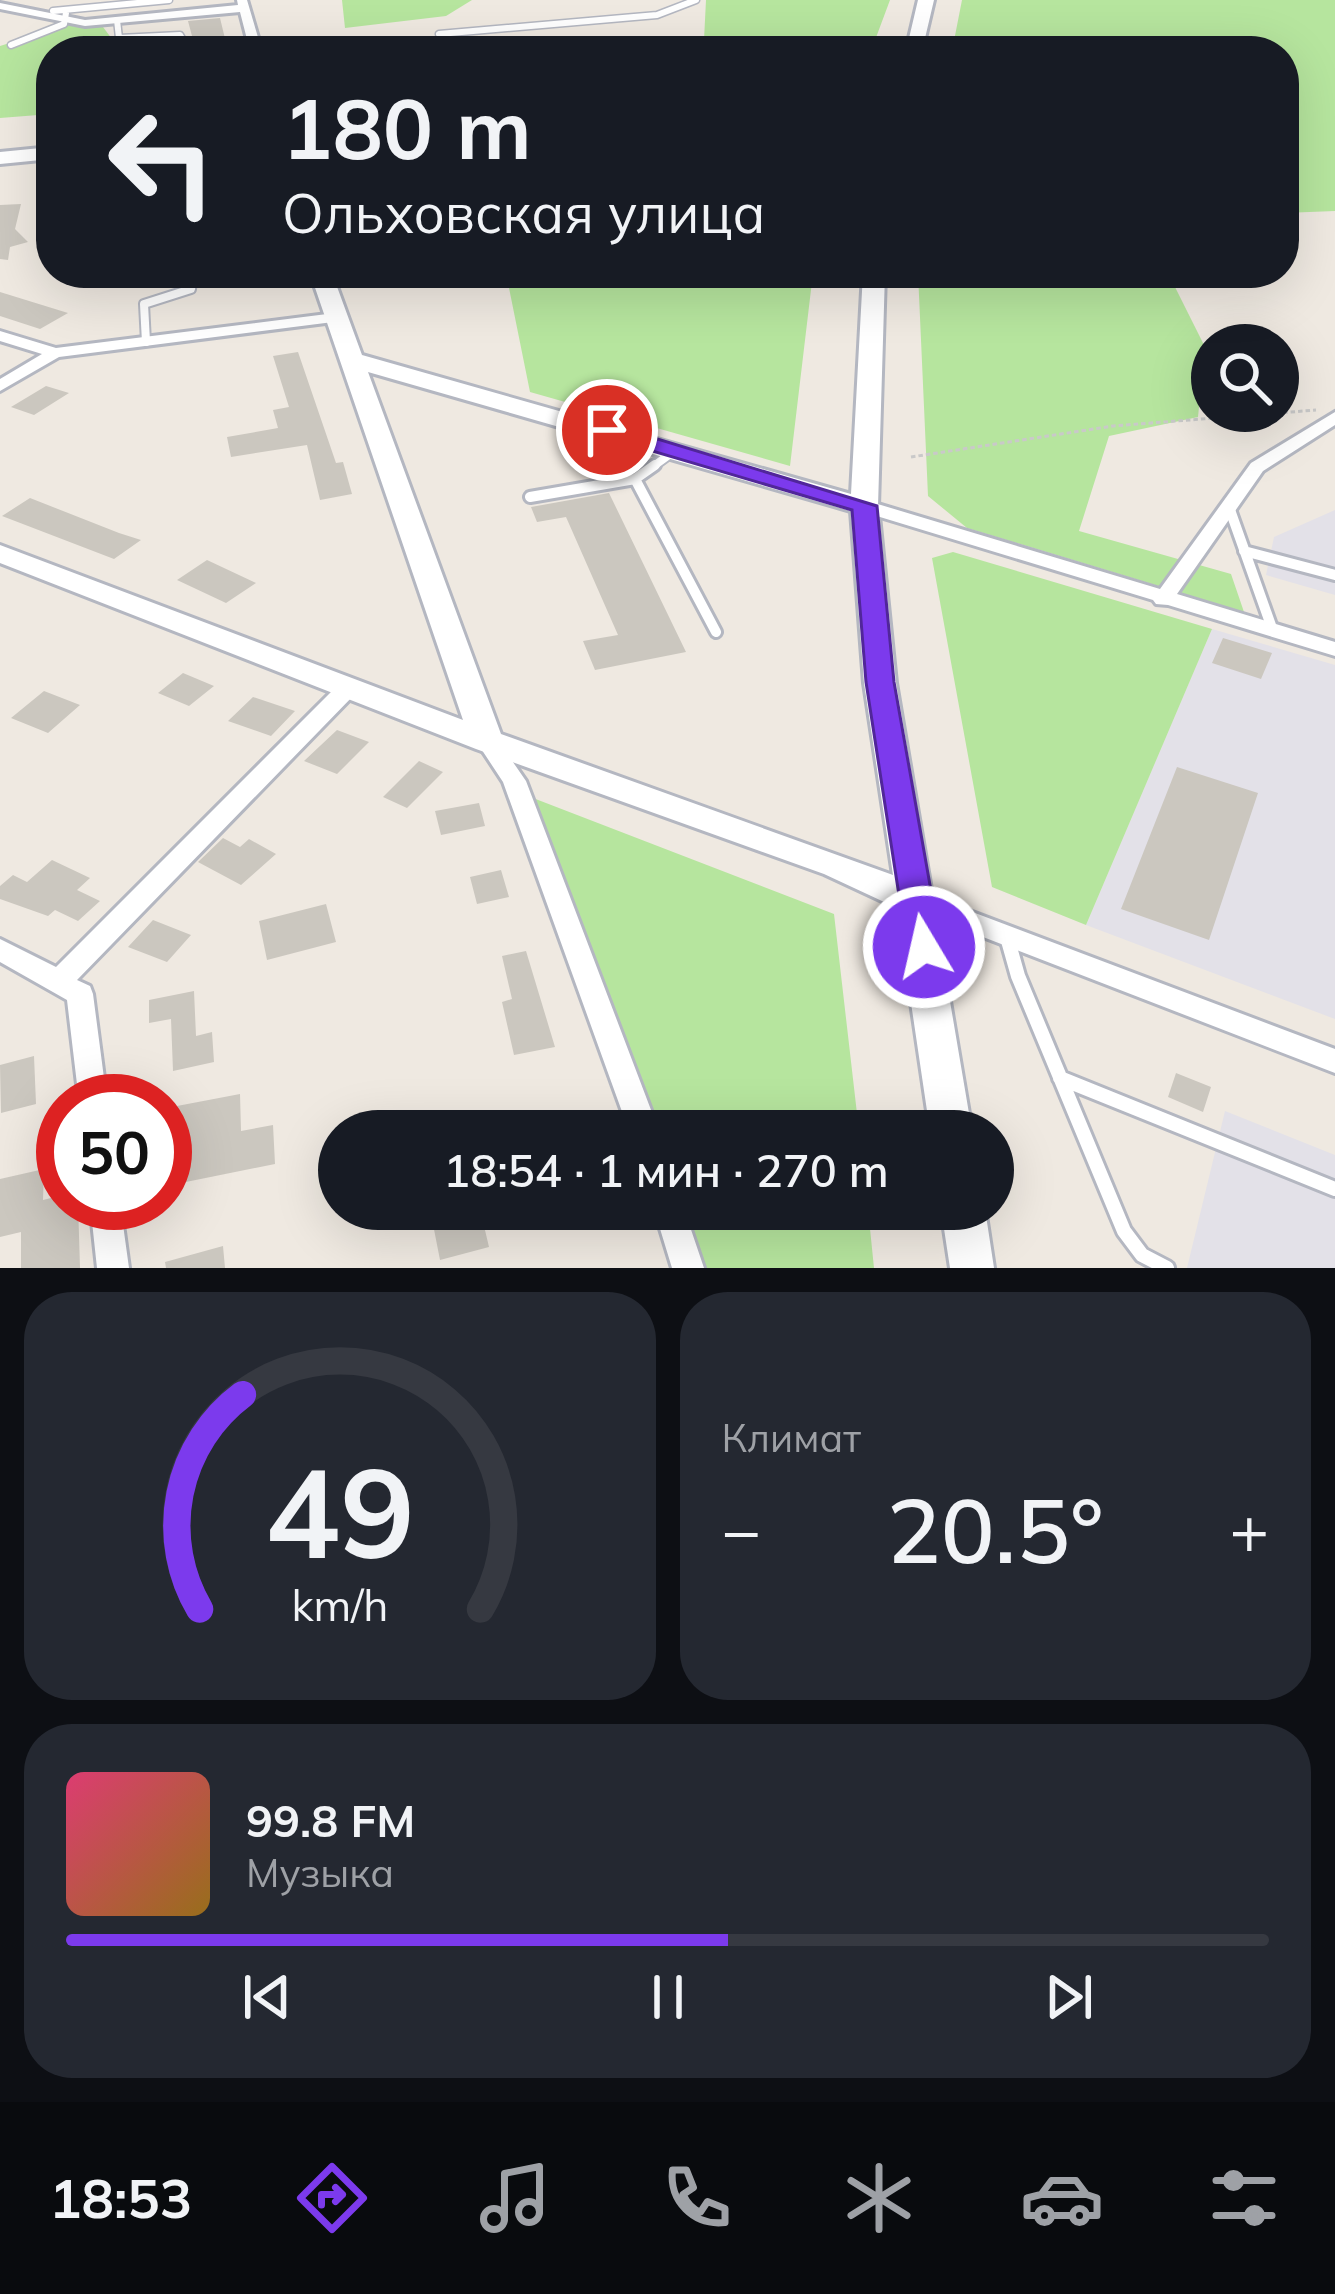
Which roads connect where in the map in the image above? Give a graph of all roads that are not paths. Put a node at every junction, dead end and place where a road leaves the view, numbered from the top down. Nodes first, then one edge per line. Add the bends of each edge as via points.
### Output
1 (170, 0) edge
2 (696, 0) edge
3 (926, 0) edge
4 (0, 2) edge
5 (123, 4) junction
6 (243, 4) edge
7 (53, 11) dead end
8 (66, 14) junction
9 (121, 19) junction
10 (119, 36) edge
11 (252, 36) edge
12 (440, 36) edge
13 (918, 36) edge
14 (11, 45) dead end
15 (36, 154) edge
16 (0, 158) edge
17 (191, 288) edge
18 (326, 288) edge
19 (873, 288) edge
20 (335, 318) junction
21 (0, 336) edge
22 (146, 342) junction
23 (55, 353) junction
24 (350, 359) junction
25 (0, 386) edge
26 (1335, 413) edge
27 (675, 450) junction
28 (635, 479) junction
29 (530, 497) dead end
30 (864, 506) junction
31 (1229, 507) junction
32 (1244, 551) junction
33 (0, 553) edge
34 (1335, 575) edge
35 (1163, 600) junction
36 (1273, 631) junction
37 (716, 632) dead end
38 (1335, 649) edge
39 (346, 689) junction
40 (487, 741) junction
41 (917, 901) junction
42 (1006, 934) junction
43 (0, 949) edge
44 (60, 980) junction
45 (1335, 1060) edge
46 (90, 1074) edge
47 (1060, 1078) junction
48 (636, 1110) edge
49 (948, 1110) edge
50 (1335, 1189) edge
51 (108, 1230) edge
52 (676, 1230) edge
53 (966, 1230) edge
54 (113, 1268) edge
55 (688, 1268) edge
56 (972, 1268) edge
57 (1167, 1268) edge

1 - 5 lane
2 - 12 lane via 658,15
3 - 13 street
4 - 8 street
5 - 8 lane
5 - 9 lane
6 - 9 street
6 - 11 street
7 - 8 lane
8 - 9 street
8 - 14 lane
9 - 10 lane
15 - 16 street
17 - 22 lane via 144,304
18 - 20 street
19 - 30 street
20 - 22 street
20 - 24 street
21 - 23 street
22 - 23 street
23 - 25 street
24 - 27 street
24 - 40 street
26 - 31 street via 1257,467
27 - 28 lane
27 - 30 street
28 - 29 lane
28 - 37 lane
30 - 35 street
30 - 41 street via 880,682
31 - 32 lane
31 - 35 street
32 - 34 lane
32 - 36 lane
33 - 39 street
35 - 36 street
36 - 38 street
39 - 40 street
39 - 44 street
40 - 41 street
40 - 48 street via 514,782
41 - 42 street
41 - 49 street
42 - 45 street
42 - 47 lane
43 - 44 street
44 - 46 street via 80,994
47 - 50 lane
47 - 57 lane via 1131,1243
51 - 54 street
52 - 55 street
53 - 56 street

